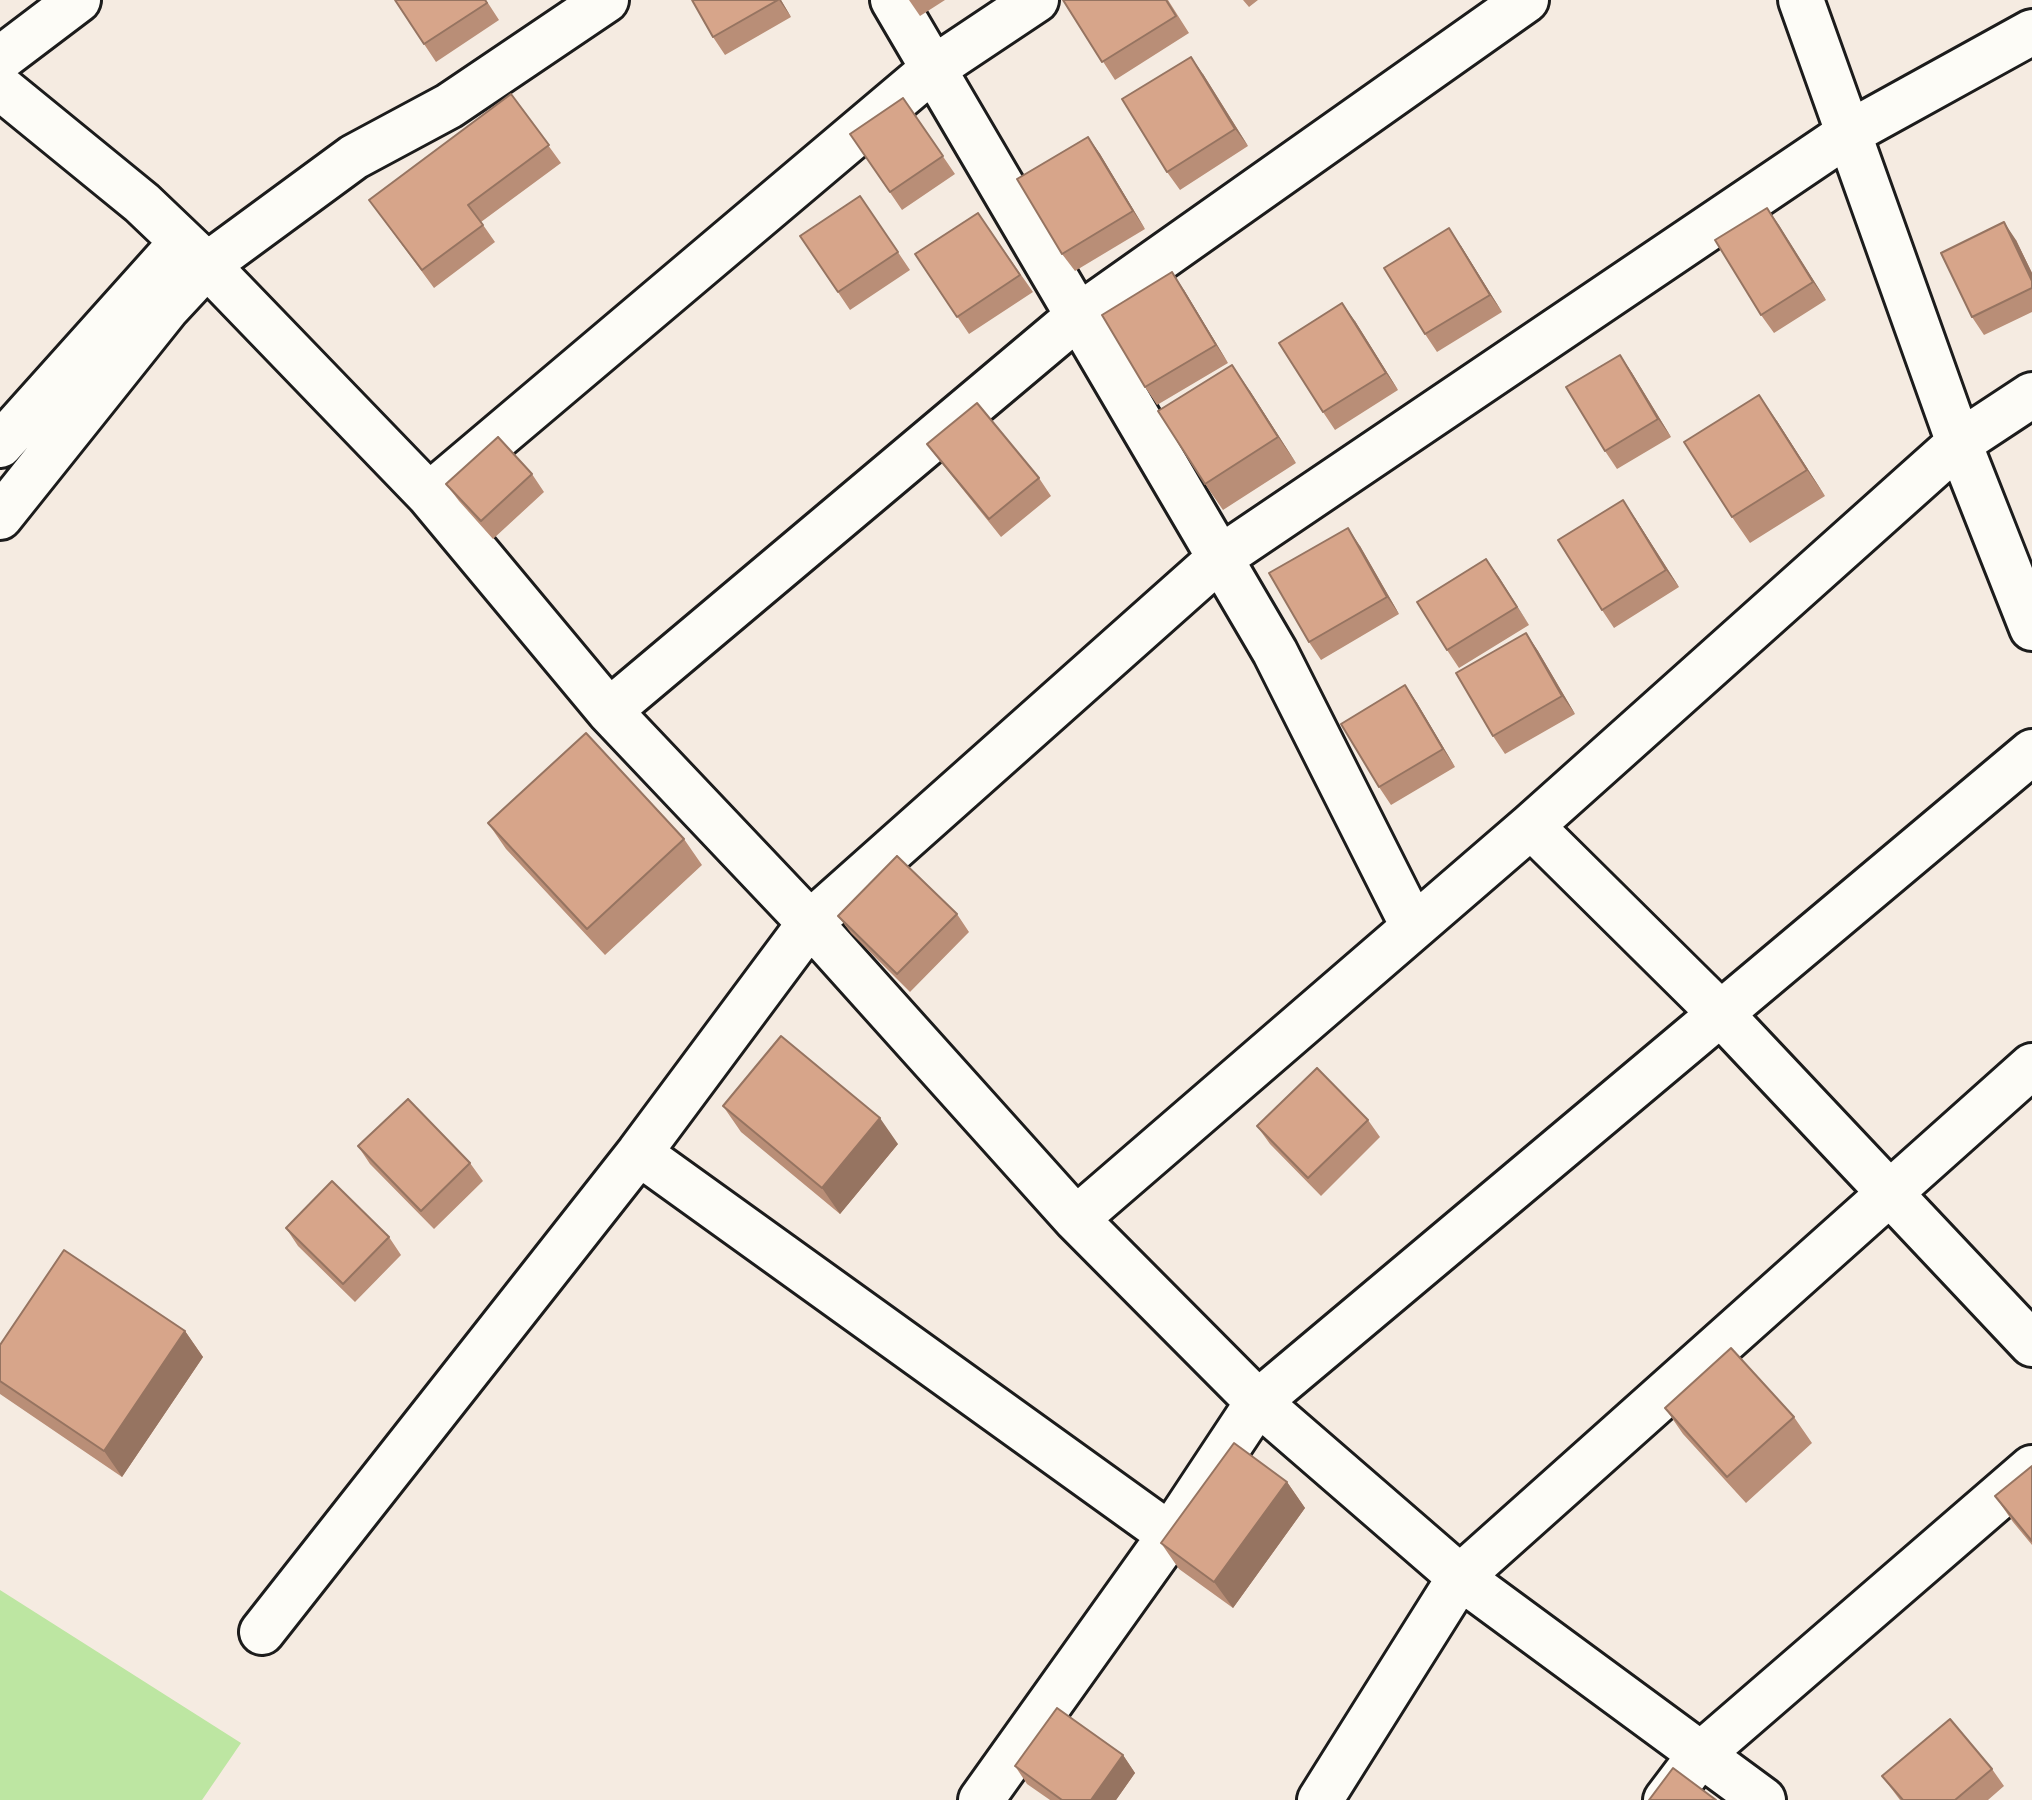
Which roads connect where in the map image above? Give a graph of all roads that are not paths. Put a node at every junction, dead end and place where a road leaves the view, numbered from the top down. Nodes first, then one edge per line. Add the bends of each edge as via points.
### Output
1 (78, 0) edge
2 (606, 0) edge
3 (893, 0) edge
4 (1036, 0) edge
5 (1526, 0) edge
6 (1801, 0) edge
7 (2032, 32) edge
8 (0, 59) edge
9 (934, 68) junction
10 (0, 87) edge
11 (1849, 133) junction
12 (195, 253) junction
13 (1076, 318) junction
14 (2032, 395) edge
15 (1959, 443) junction
16 (0, 445) edge
17 (429, 495) junction
18 (0, 517) edge
19 (1220, 558) junction
20 (2032, 628) edge
21 (609, 711) junction
22 (2032, 752) edge
23 (1531, 826) junction
24 (810, 923) junction
25 (1413, 926) junction
26 (1720, 1013) junction
27 (2032, 1066) edge
28 (639, 1153) junction
29 (1887, 1192) junction
30 (1076, 1219) junction
31 (2032, 1344) edge
32 (1258, 1402) junction
33 (2032, 1468) edge
34 (1170, 1535) junction
35 (1460, 1577) junction
36 (262, 1632) dead end
37 (1700, 1755) junction
38 (981, 1800) edge
39 (1320, 1800) edge
40 (1666, 1800) edge
41 (1763, 1800) edge

1 - 8 street
2 - 12 street via 449,106
3 - 9 street
4 - 9 street
5 - 13 street
6 - 11 street
7 - 11 street
9 - 13 street
9 - 17 street
10 - 12 street
11 - 15 street
11 - 19 street
12 - 16 street
12 - 17 street
12 - 18 street via 167,308
13 - 19 street
13 - 21 street
14 - 15 street
15 - 20 street
15 - 23 street
17 - 21 street
19 - 24 street
19 - 25 street via 1275,652
21 - 24 street
22 - 26 street
23 - 25 street
23 - 26 street
24 - 28 street
24 - 30 street
25 - 30 street
26 - 29 street
26 - 32 street
27 - 29 street
28 - 34 street
28 - 36 street
29 - 31 street
29 - 35 street
30 - 32 street
32 - 34 street
32 - 35 street
33 - 37 street
34 - 38 street
35 - 37 street
35 - 39 street
37 - 40 street
37 - 41 street

